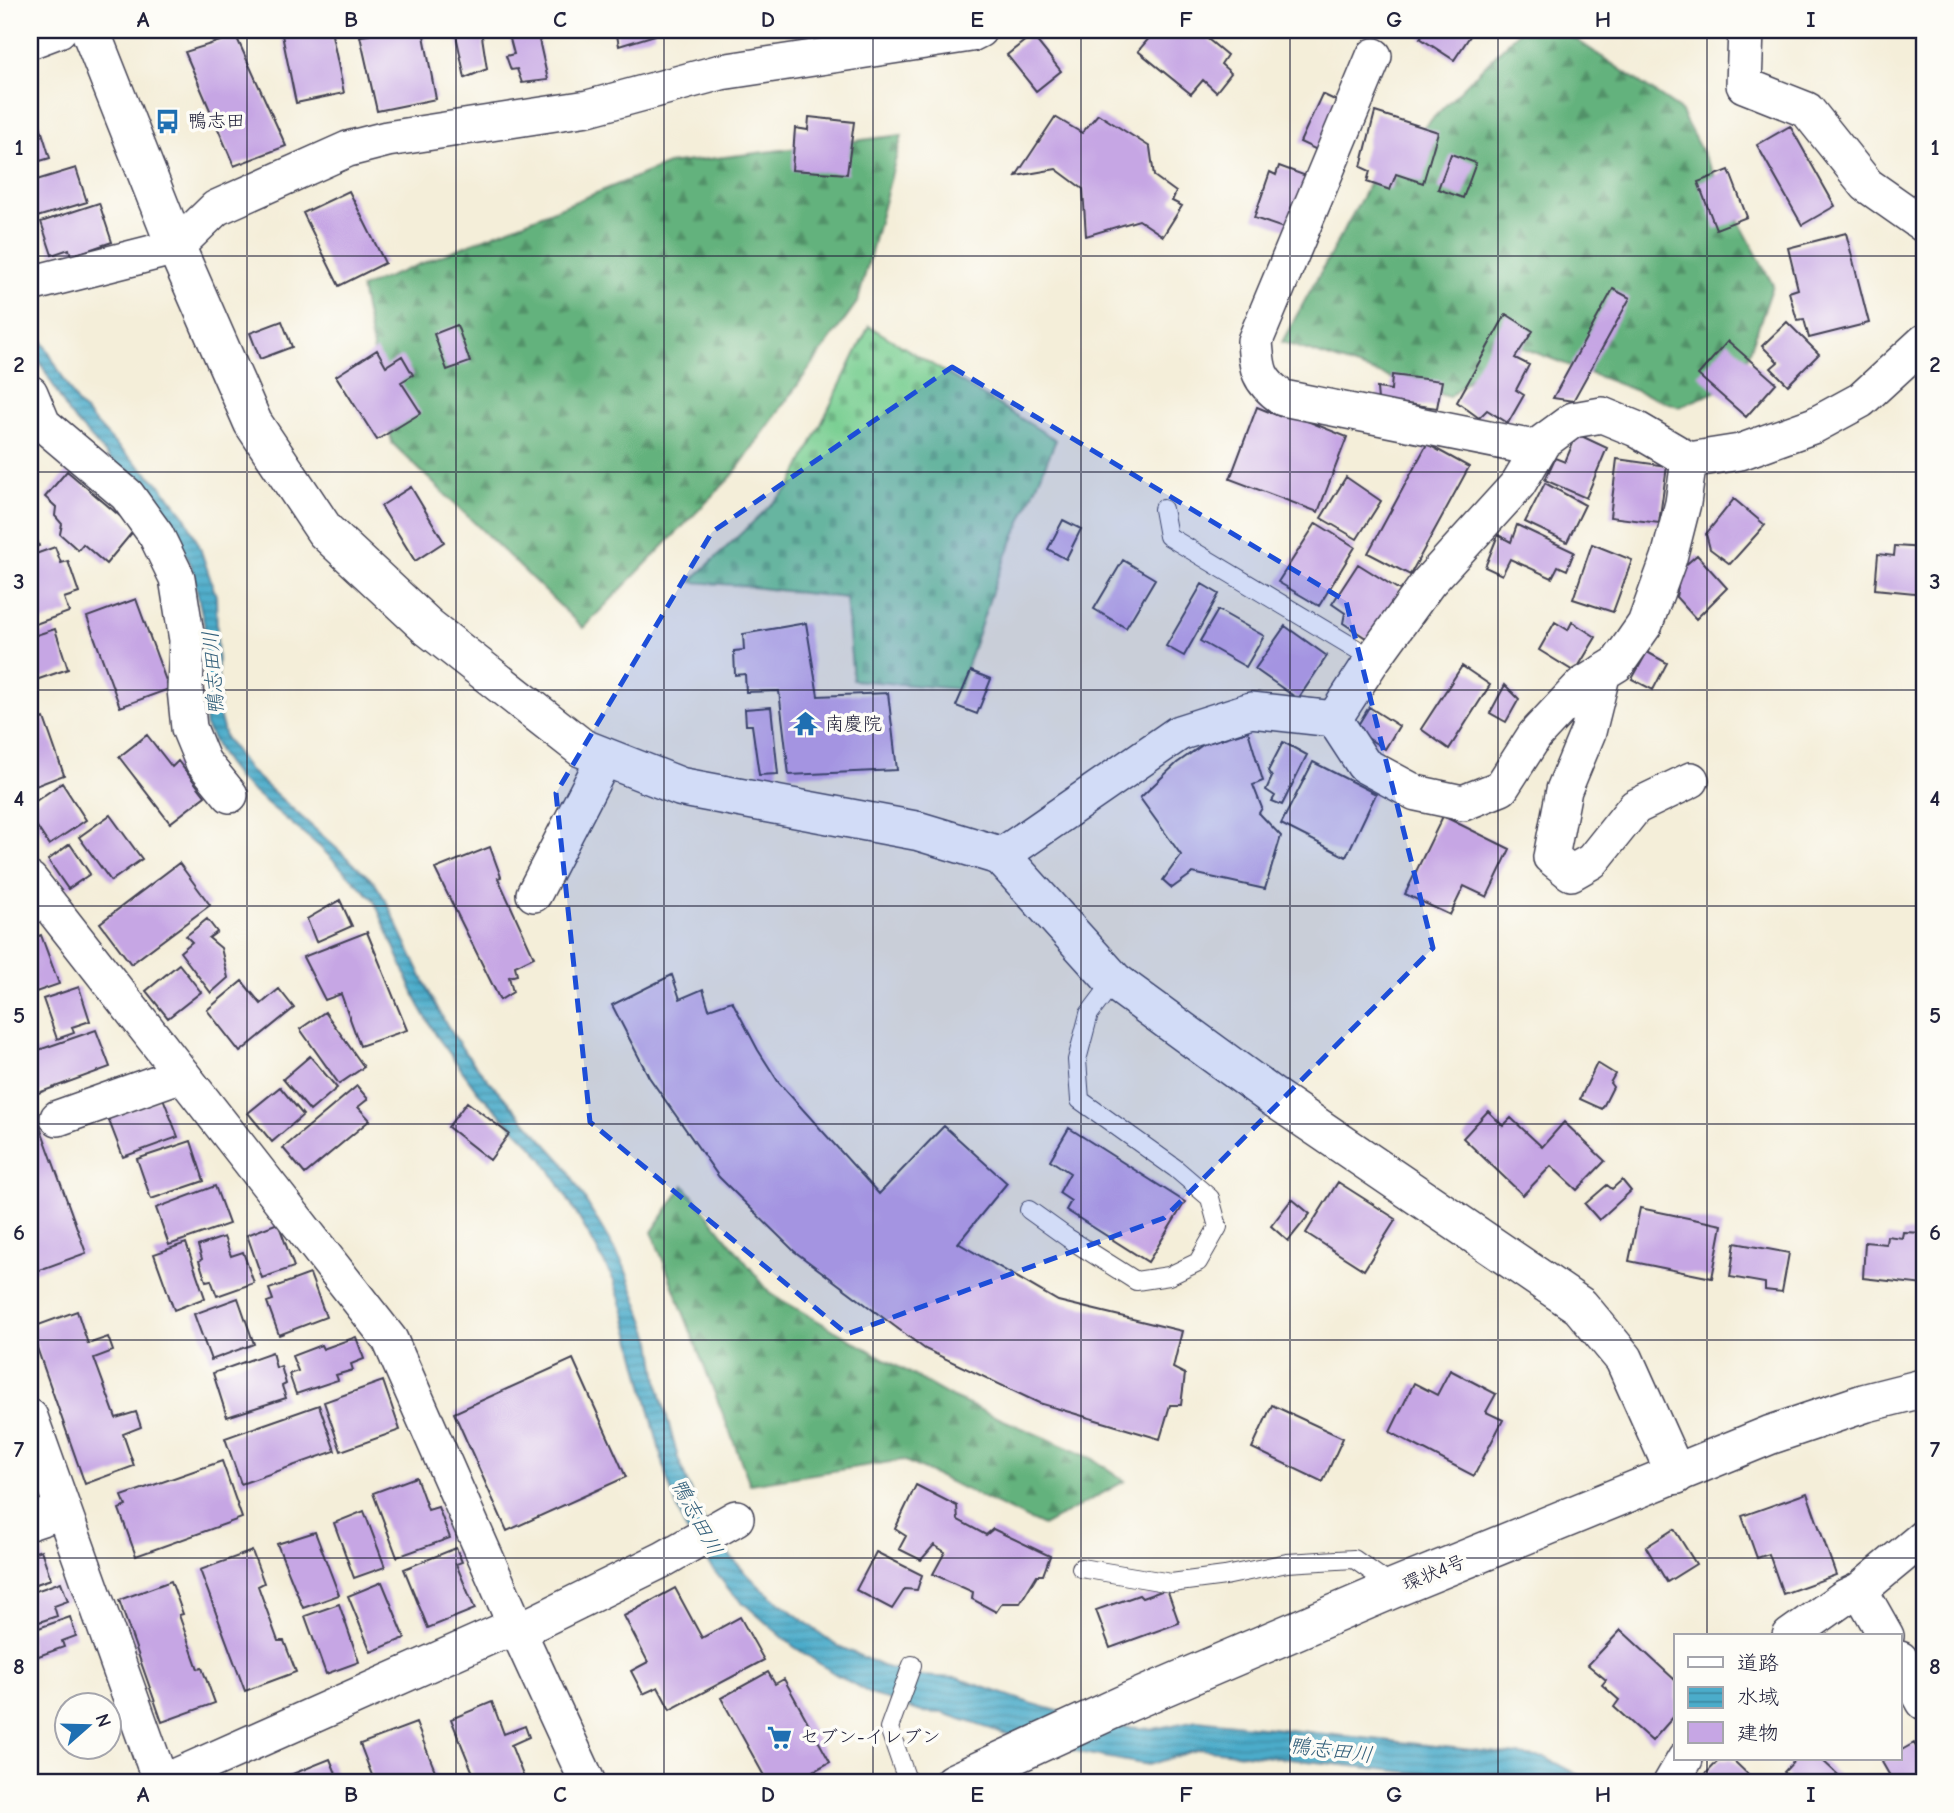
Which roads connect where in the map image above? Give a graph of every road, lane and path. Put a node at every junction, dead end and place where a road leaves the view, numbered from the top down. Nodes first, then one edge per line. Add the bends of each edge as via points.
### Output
1 (59, 30) edge
2 (90, 30) edge
3 (979, 30) edge
4 (1746, 30) edge
5 (30, 41) edge
6 (1374, 56) dead end
7 (1924, 225) edge
8 (176, 247) junction
9 (30, 284) edge
10 (1924, 342) edge
11 (34, 415) edge
12 (1539, 449) junction
13 (1689, 460) junction
14 (1163, 509) dead end
15 (1373, 659) junction
16 (1603, 673) junction
17 (1334, 719) junction
18 (605, 757) junction
19 (1691, 780) dead end
20 (230, 795) dead end
21 (1001, 856) junction
22 (30, 880) edge
23 (534, 894) dead end
24 (1114, 981) junction
25 (182, 1074) junction
26 (58, 1118) dead end
27 (1029, 1210) dead end
28 (1924, 1388) edge
29 (30, 1418) edge
30 (1676, 1475) junction
31 (63, 1511) junction
32 (730, 1521) dead end
33 (30, 1522) edge
34 (1924, 1537) edge
35 (1081, 1567) dead end
36 (1395, 1588) junction
37 (1860, 1590) junction
38 (518, 1631) junction
39 (1793, 1634) edge
40 (1885, 1634) edge
41 (1902, 1663) edge
42 (912, 1665) dead end
43 (1924, 1702) edge
44 (1684, 1760) edge
45 (161, 1783) edge
46 (588, 1783) edge
47 (908, 1783) edge
48 (953, 1783) edge
49 (1671, 1783) edge

1 - 5 street
2 - 8 street
3 - 8 street via 721,72 588,108 348,149 216,208
4 - 7 street via 1744,85 1807,110 1867,185
6 - 12 street via 1255,341 1256,361 1266,386 1283,398
8 - 9 street
8 - 18 street via 253,423 325,531 428,627 582,748
10 - 13 street via 1861,400 1815,425 1740,452
11 - 20 street via 127,495 156,535 177,578 187,640 189,728 203,762
12 - 13 street via 1573,420 1602,415
12 - 15 street via 1518,484 1428,583
13 - 16 street via 1670,558 1645,624 1617,664
14 - 15 lane via 1168,536
15 - 17 street
16 - 17 street via 1581,686 1535,735 1501,788 1463,803 1416,793 1364,765
16 - 19 street via 1588,732 1564,790 1551,857 1571,873 1592,861 1635,807
17 - 21 street via 1251,710 1179,733
18 - 21 street via 681,786 918,831
18 - 23 street
21 - 24 street
22 - 25 street
24 - 27 lane via 1089,1014 1077,1060 1080,1100 1210,1198 1218,1227 1198,1262 1169,1276 1136,1281
24 - 30 street via 1273,1097 1580,1306 1624,1359
25 - 26 street
25 - 38 street via 390,1340
28 - 30 street, 環状4号 via 1770,1435
29 - 31 street
30 - 36 street, 環状4号
31 - 33 street
31 - 45 street
32 - 38 street
34 - 37 street
35 - 36 lane via 1171,1583 1287,1563 1354,1559
36 - 48 street, 環状4号
37 - 39 street
37 - 40 street
38 - 45 street via 498,1633
38 - 46 street
41 - 43 street
42 - 47 lane via 890,1728
44 - 49 street

